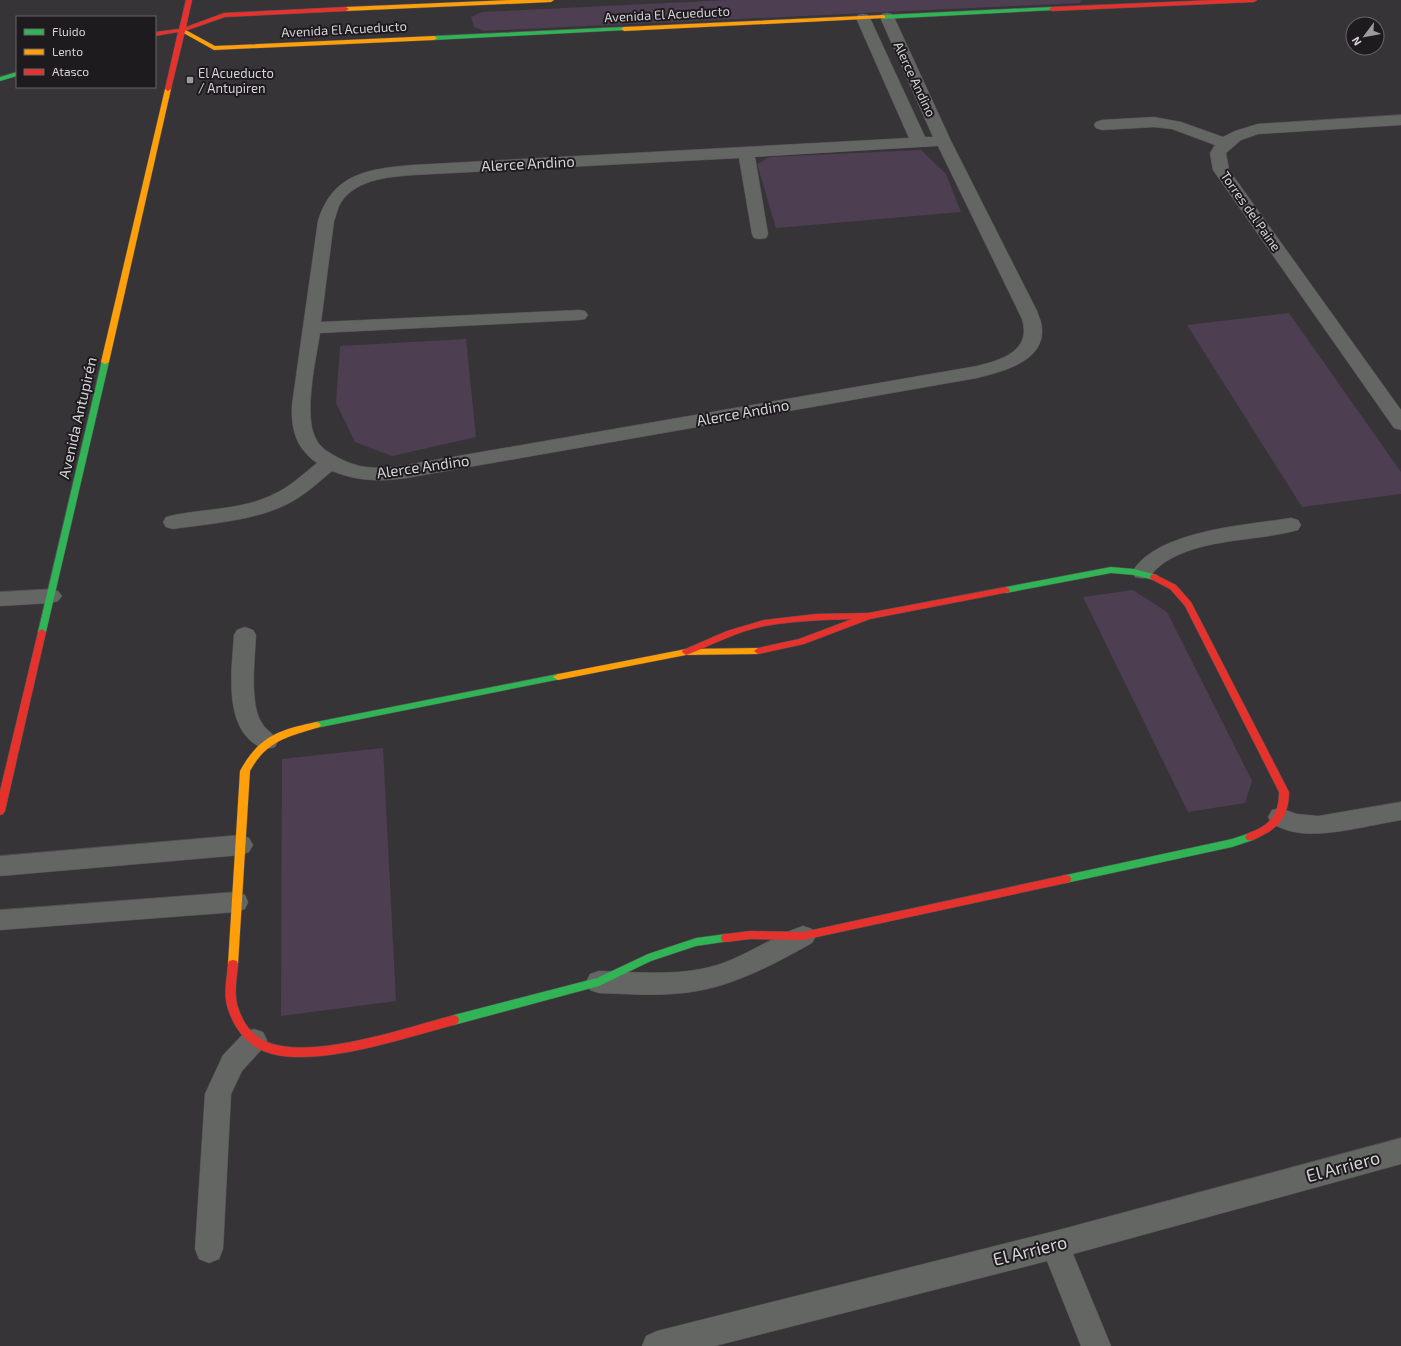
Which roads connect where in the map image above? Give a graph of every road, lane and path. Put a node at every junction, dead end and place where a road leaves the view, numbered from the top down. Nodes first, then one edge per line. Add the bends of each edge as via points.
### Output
1 (189, 0) edge
2 (551, 0) edge
3 (1254, 0) edge
4 (1120, 3) edge
5 (443, 4) edge
6 (1099, 4) edge
7 (887, 17) junction
8 (863, 18) junction
9 (182, 30) junction
10 (156, 34) edge
11 (16, 74) edge
12 (0, 79) edge
13 (1401, 120) edge
14 (1102, 125) dead end
15 (943, 141) junction
16 (919, 142) junction
17 (1224, 143) junction
18 (746, 153) junction
19 (760, 234) dead end
20 (579, 315) dead end
21 (311, 328) junction
22 (1401, 424) edge
23 (331, 462) junction
24 (173, 522) dead end
25 (1291, 525) dead end
26 (1142, 572) junction
27 (51, 596) junction
28 (0, 599) edge
29 (868, 616) junction
30 (245, 635) dead end
31 (686, 652) junction
32 (267, 741) junction
33 (0, 811) edge
34 (1401, 811) edge
35 (1280, 817) junction
36 (241, 845) junction
37 (0, 866) edge
38 (236, 902) junction
39 (0, 920) edge
40 (803, 936) junction
41 (599, 982) junction
42 (254, 1040) junction
43 (1401, 1151) edge
44 (1055, 1245) junction
45 (209, 1249) dead end
46 (657, 1346) edge
47 (1096, 1346) edge

1 - 9 street, Avenida Antupirén
2 - 5 street, Avenida El Acueducto
3 - 4 street, Avenida El Acueducto
4 - 6 street, Avenida El Acueducto
5 - 9 street, Avenida El Acueducto via 224,15
6 - 7 street, Avenida El Acueducto
7 - 8 street, Avenida El Acueducto
7 - 15 street, Alerce Andino
8 - 9 street, Avenida El Acueducto via 446,34 214,48
8 - 16 street, Alerce Andino
9 - 10 street, Avenida El Acueducto
9 - 27 street, Avenida Antupirén
11 - 12 street
13 - 17 street via 1258,128 1242,132
14 - 17 street via 1154,122 1175,125
15 - 16 street, Alerce Andino
15 - 23 street, Alerce Andino via 1032,323 1032,340 1019,355 1009,361 977,372 406,472 363,474
16 - 18 street, Alerce Andino
17 - 22 street, Torres del Paine via 1218,153 1221,170
18 - 19 street
18 - 21 street, Alerce Andino via 413,170 366,178 343,190 330,204
20 - 21 street
21 - 23 street, Alerce Andino via 301,420 306,440
23 - 24 street via 293,492 278,500 245,509
25 - 26 street via 1182,545 1155,559
26 - 29 street via 1111,570
26 - 35 street via 1170,585 1182,594 1188,604 1284,792 1285,809
27 - 28 street
27 - 33 street, Avenida Antupirén
29 - 31 street via 816,617 764,623 730,633
29 - 31 street via 827,633 778,648 737,652
30 - 32 street via 245,702 253,729
31 - 32 street via 312,726
32 - 36 street via 252,756 245,771
34 - 35 street via 1318,825 1295,823
35 - 40 street via 1269,829 1232,843
36 - 37 street
36 - 38 street
38 - 39 street
38 - 42 street via 231,993 234,1013
40 - 41 street via 750,935 696,942 648,958
40 - 41 street via 758,960 708,978 654,984
41 - 42 street via 336,1050 295,1053 275,1049
42 - 45 street via 232,1063 218,1094
43 - 44 street, El Arriero
44 - 46 street, El Arriero
44 - 47 street

